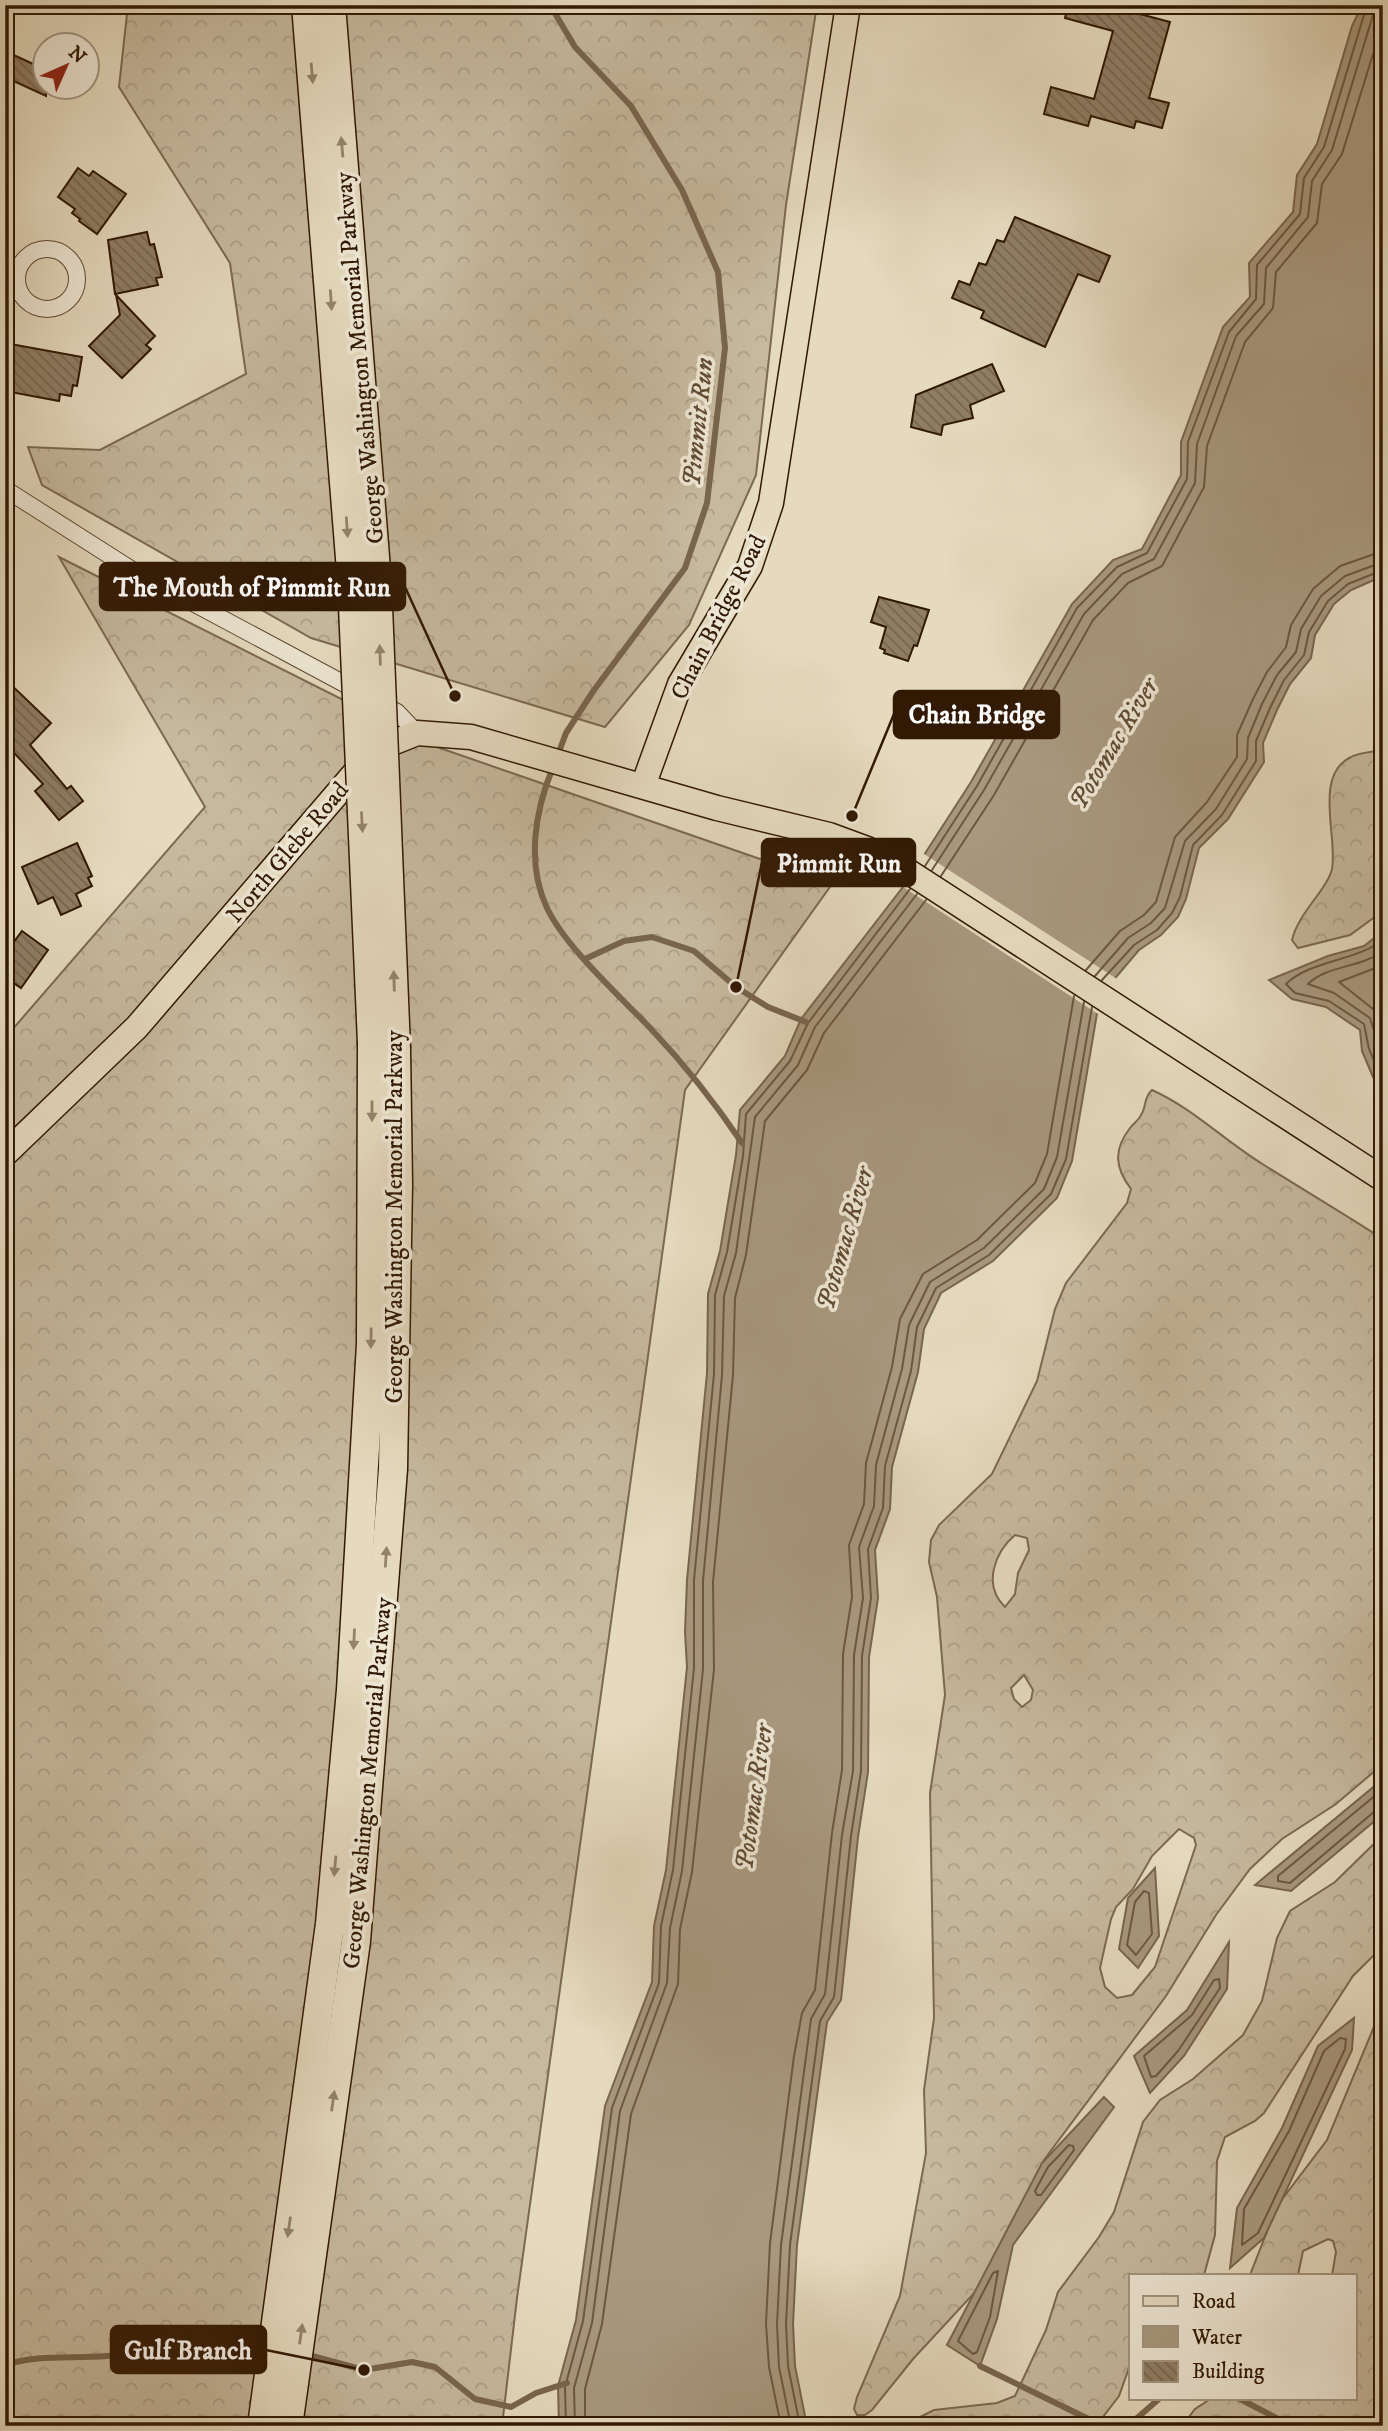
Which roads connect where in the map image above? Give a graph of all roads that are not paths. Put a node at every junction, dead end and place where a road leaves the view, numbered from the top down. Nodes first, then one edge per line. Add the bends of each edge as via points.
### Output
1 (306, 5) edge
2 (331, 5) edge
3 (848, 5) edge
4 (5, 489) edge
5 (365, 582) junction
6 (417, 733) junction
7 (643, 786) junction
8 (5, 1154) edge
9 (1383, 1179) edge
10 (311, 2164) junction
11 (262, 2426) edge
12 (288, 2426) edge

1 -> 5 highway, George Washington Memorial Parkway
5 -> 2 highway, George Washington Memorial Parkway
3 - 7 main road, Chain Bridge Road via 772,503 750,566 680,684
4 - 6 street via 137,573 397,712
5 - 10 highway, George Washington Memorial Parkway, bridge via 384,1046 351,1690
6 - 7 main road, North Glebe Road via 471,737
6 - 8 main road, North Glebe Road via 387,745 357,770 138,1027
7 - 9 main road via 867,849
10 -> 11 highway, George Washington Memorial Parkway
12 -> 10 highway, George Washington Memorial Parkway

